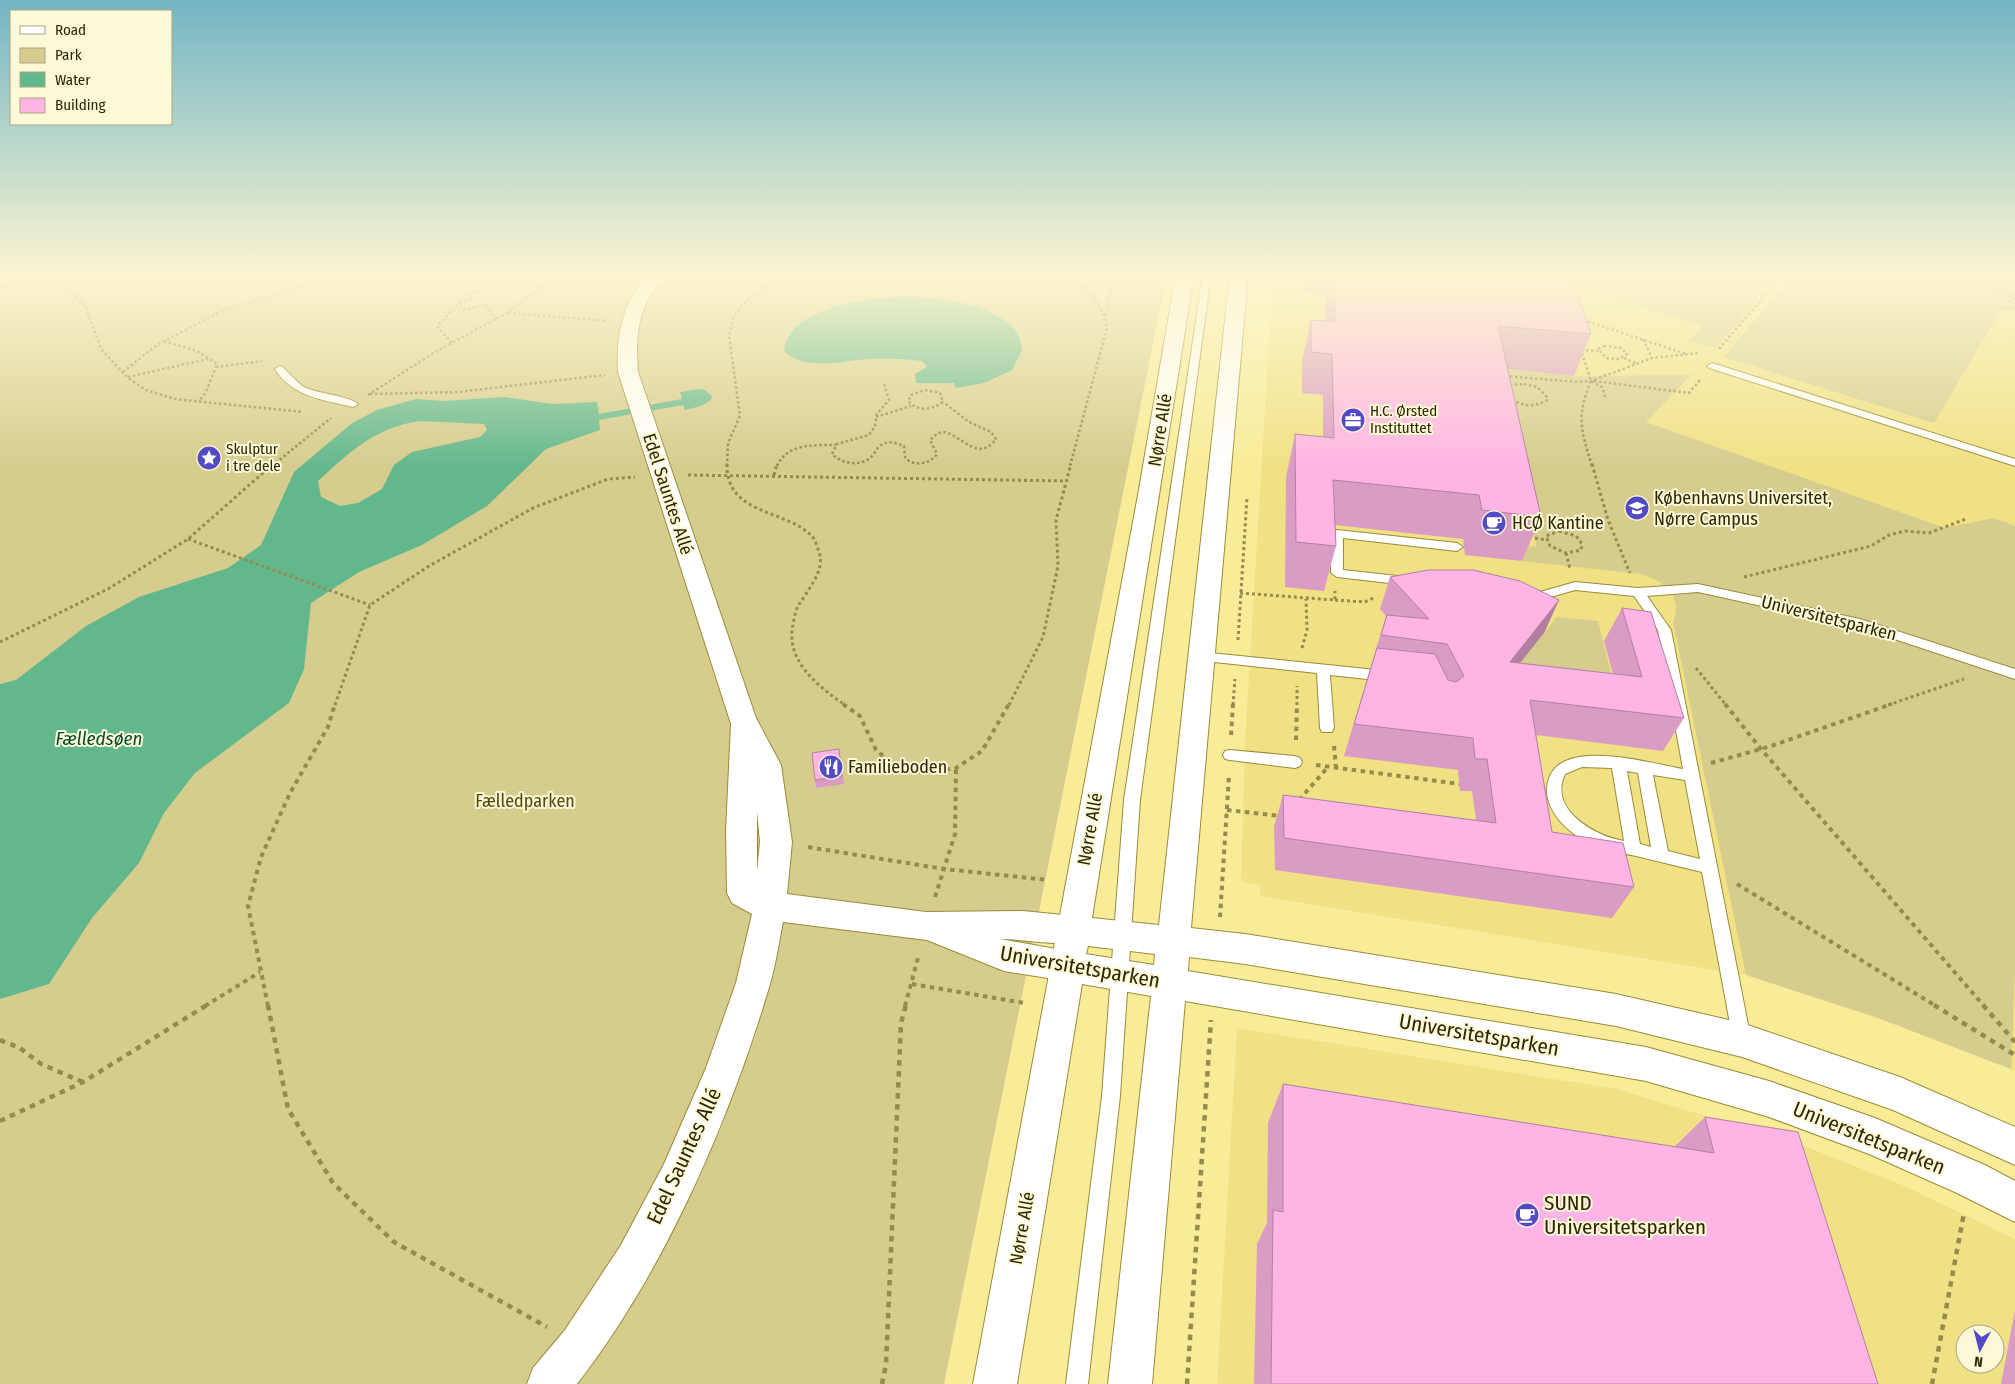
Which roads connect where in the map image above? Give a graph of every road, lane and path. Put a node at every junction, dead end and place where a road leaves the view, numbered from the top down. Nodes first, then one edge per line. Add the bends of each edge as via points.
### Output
1 (97, 339) edge
2 (169, 339) edge
3 (448, 339) edge
4 (460, 339) edge
5 (626, 339) edge
6 (729, 339) edge
7 (1104, 339) edge
8 (1175, 339) edge
9 (1198, 339) edge
10 (1233, 339) edge
11 (1642, 339) joint
12 (1729, 339) edge
13 (164, 341) junction
14 (452, 343) junction
15 (1578, 344) edge
16 (1581, 350) junction
17 (1711, 351) dead end
18 (1598, 352) junction
19 (1703, 352) dead end
20 (1687, 354) junction
21 (1624, 358) junction
22 (1652, 358) junction
23 (208, 359) junction
24 (1638, 364) junction
25 (1712, 366) joint
26 (215, 367) junction
27 (280, 369) joint
28 (123, 372) junction
29 (628, 375) junction
30 (1502, 376) edge
31 (1509, 376) junction
32 (128, 378) junction
33 (1539, 379) junction
34 (1591, 381) junction
35 (884, 384) dead end
36 (1512, 385) junction
37 (1542, 390) junction
38 (1689, 393) dead end
39 (369, 394) junction
40 (1606, 399) dead end
41 (199, 401) junction
42 (942, 402) junction
43 (353, 404) joint
44 (912, 405) junction
45 (306, 412) dead end
46 (325, 414) dead end
47 (876, 417) junction
48 (836, 445) junction
49 (2015, 463) edge
50 (727, 474) junction
51 (662, 475) junction
52 (774, 475) junction
53 (1066, 481) junction
54 (1247, 493) dead end
55 (1966, 519) dead end
56 (1535, 538) edge
57 (188, 540) junction
58 (1546, 540) junction
59 (1457, 547) dead end
60 (1337, 573) junction
61 (1421, 583) edge
62 (1698, 588) junction
63 (1638, 592) junction
64 (1240, 593) junction
65 (1512, 593) edge
66 (1306, 599) junction
67 (370, 605) junction
68 (1664, 630) junction
69 (0, 642) edge
70 (1201, 656) junction
71 (1236, 662) junction
72 (1297, 668) junction
73 (1323, 668) junction
74 (1996, 668) junction
75 (2015, 674) edge
76 (1400, 678) edge
77 (742, 718) junction
78 (1327, 728) dead end
79 (1761, 749) junction
80 (1230, 755) junction
81 (1295, 762) junction
82 (1619, 764) junction
83 (1329, 766) junction
84 (956, 768) junction
85 (1644, 768) junction
86 (1692, 772) junction
87 (1460, 784) dead end
88 (1297, 802) edge
89 (1227, 810) junction
90 (1284, 823) edge
91 (776, 842) junction
92 (1633, 849) junction
93 (1661, 856) junction
94 (1711, 868) junction
95 (944, 869) junction
96 (1048, 880) dead end
97 (770, 906) junction
98 (926, 926) junction
99 (1073, 930) junction
100 (1122, 935) junction
101 (1173, 941) junction
102 (1218, 946) junction
103 (1066, 966) junction
104 (260, 972) junction
105 (1119, 975) junction
106 (1169, 983) junction
107 (912, 984) junction
108 (1214, 990) junction
109 (1025, 1003) dead end
110 (0, 1040) edge
111 (1742, 1040) junction
112 (2015, 1042) edge
113 (2015, 1055) edge
114 (84, 1082) junction
115 (0, 1121) edge
116 (2015, 1146) edge
117 (1970, 1180) junction
118 (2015, 1202) edge
119 (580, 1345) junction
120 (550, 1384) edge
121 (882, 1384) edge
122 (995, 1384) edge
123 (1076, 1384) edge
124 (1130, 1384) edge
125 (1187, 1384) edge
126 (1932, 1384) edge

1 - 28 path via 101,349
2 - 13 path
3 - 14 path
4 - 14 path
5 - 29 street, Edel Sauntes Allé
6 - 50 path via 740,416 728,443
7 - 53 path
8 - 99 street, Nørre Allé
9 - 100 lane via 1134,783
10 - 70 street
11 - 20 path
11 - 22 path
12 - 17 path via 1719,350
13 - 23 path via 197,351
13 - 28 path
14 - 39 path
15 - 16 path
16 - 18 path
16 - 34 path
18 - 21 path via 1611,359
18 - 21 path via 1600,347 1615,346 1627,354
19 - 20 path
20 - 22 path
20 - 25 path
21 - 24 path
22 - 24 path
23 - 26 path via 217,364
23 - 32 path
24 - 34 path
25 - 49 lane
26 - 27 path via 272,360
26 - 41 path via 206,392
27 - 43 lane via 284,379 302,390
28 - 32 path
29 - 39 path via 420,396
29 - 51 street, Edel Sauntes Allé
30 - 31 path
31 - 33 path
31 - 36 path
32 - 41 path via 146,390
33 - 34 path
33 - 37 path
34 - 38 path
34 - 40 path via 1602,387
34 - 63 path via 1584,398 1580,425 1608,520
35 - 47 path via 889,400
36 - 37 path via 1524,384
36 - 37 path via 1506,390 1508,396 1525,405 1544,403 1547,397
39 - 43 path
41 - 45 path
42 - 44 path via 930,409
42 - 44 path via 943,396 925,390 911,395 908,401
42 - 48 path via 953,406 969,422 988,429 995,436 993,444 984,450 975,450 954,434 940,434 933,436 930,442 937,456 931,462 919,463 907,460 904,446 897,443 880,445 871,457 854,463 843,462 835,458 832,450
44 - 47 path
46 - 57 path via 335,415
47 - 48 path via 869,435 846,439
48 - 52 path via 789,452 778,462
50 - 51 path
50 - 52 path
50 - 84 path via 736,493 753,508 796,523 813,536 821,558 815,579 796,609 791,633 796,661 822,689 860,716 876,750 895,766 924,773
51 - 67 path via 608,479 533,508 429,566
51 - 77 street, Edel Sauntes Allé
52 - 53 path
53 - 84 path via 1056,520 1058,566 1043,638 998,727 982,751
54 - 64 path
55 - 62 path via 1930,533 1889,535 1871,546
56 - 58 path
57 - 67 path
57 - 69 path via 108,589
58 - 58 path via 1550,546 1566,553 1577,552 1582,547 1576,536 1564,532 1553,532
59 - 60 lane via 1337,534
60 - 61 lane
60 - 66 path via 1335,600
62 - 63 lane, Universitetsparken
62 - 74 lane, Universitetsparken via 1860,623
63 - 65 lane, Universitetsparken via 1575,586 1540,596
63 - 68 lane
64 - 66 path
64 - 71 path
66 - 72 path via 1307,630
67 - 104 path via 328,726 290,793 261,857 248,906
68 - 79 path
68 - 86 lane
70 - 71 lane
70 - 101 street
71 - 72 lane
71 - 80 path
72 - 73 lane
72 - 81 path
73 - 76 lane
73 - 78 lane
74 - 75 lane, Universitetsparken
74 - 79 path
77 - 91 street, Edel Sauntes Allé via 766,766
77 - 97 street, Edel Sauntes Allé via 744,774 740,869 743,893
79 - 86 path
79 - 112 path
80 - 81 lane
80 - 89 path
81 - 83 path
82 - 85 lane
82 - 92 lane
82 - 92 lane via 1583,760 1569,765 1558,774 1554,785 1555,799 1562,813 1593,838
83 - 87 path
83 - 88 path
84 - 95 path via 955,834
85 - 86 lane
85 - 93 lane
86 - 94 lane
89 - 90 path via 1284,816
89 - 102 path
91 - 95 path
91 - 97 street, Edel Sauntes Allé
92 - 93 lane
93 - 94 lane
94 - 111 lane
94 - 113 path
95 - 96 path
95 - 98 path
97 - 98 street, Universitetsparken
97 - 119 street, Edel Sauntes Allé via 753,983 724,1068 678,1178 635,1259
98 - 99 street, Universitetsparken via 1023,924
98 - 103 street, Universitetsparken via 1004,956
98 - 107 path
99 - 100 street, Universitetsparken
99 - 103 street, Nørre Allé
100 - 101 street, Universitetsparken
100 - 105 lane
101 - 102 street, Universitetsparken
101 - 106 street
102 - 111 street, Universitetsparken via 1616,1010
103 - 105 street, Universitetsparken
103 - 122 street, Nørre Allé
104 - 114 path
104 - 119 path via 288,1109 333,1183 394,1242
105 - 106 street, Universitetsparken
105 - 123 lane via 1102,1184
106 - 108 street, Universitetsparken
106 - 124 street
107 - 109 path
107 - 121 path via 902,1023 886,1364
108 - 117 street, Universitetsparken via 1646,1064 1769,1099 1875,1137
108 - 125 path
110 - 114 path via 20,1048 41,1064
111 - 116 street, Universitetsparken via 1900,1095
114 - 115 path
117 - 118 street, Universitetsparken
117 - 126 path
119 - 120 street, Edel Sauntes Allé

